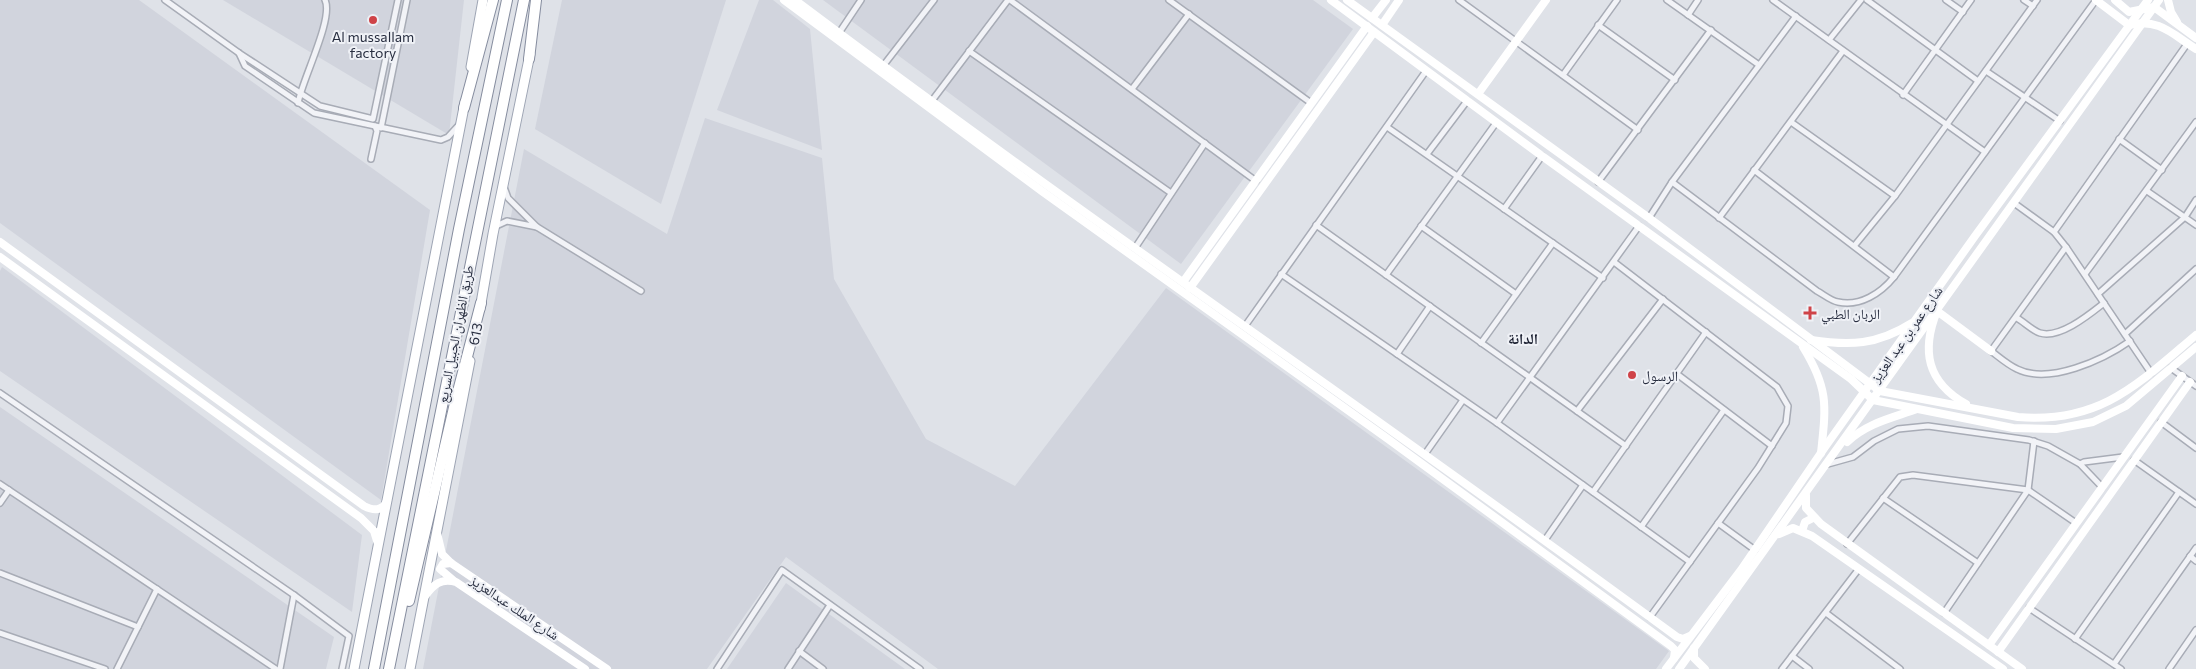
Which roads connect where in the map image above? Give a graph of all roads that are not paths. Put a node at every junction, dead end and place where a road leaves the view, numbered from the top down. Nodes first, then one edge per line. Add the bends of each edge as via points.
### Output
1 (165, 0) edge
2 (325, 0) edge
3 (398, 0) edge
4 (483, 0) edge
5 (493, 0) edge
6 (507, 0) edge
7 (524, 0) edge
8 (536, 0) edge
9 (541, 0) edge
10 (784, 0) edge
11 (795, 0) edge
12 (861, 0) edge
13 (934, 0) edge
14 (1009, 0) edge
15 (1170, 0) edge
16 (1331, 0) edge
17 (1347, 0) edge
18 (1386, 0) edge
19 (1399, 0) edge
20 (1459, 0) edge
21 (1546, 0) edge
22 (1617, 0) edge
23 (1667, 0) edge
24 (1698, 0) edge
25 (1861, 0) edge
26 (1867, 0) edge
27 (1946, 0) edge
28 (1971, 0) edge
29 (2024, 0) edge
30 (2037, 0) edge
31 (2096, 0) edge
32 (2115, 0) edge
33 (2148, 0) edge
34 (2159, 0) edge
35 (2168, 0) edge
36 (1776, 1) edge
37 (406, 2) edge
38 (2033, 6) junction
39 (2154, 7) junction
40 (2140, 10) junction
41 (1963, 12) junction
42 (1189, 14) junction
43 (1688, 14) junction
44 (1796, 16) junction
45 (1372, 18) junction
46 (2143, 22) junction
47 (1382, 25) junction
48 (1598, 25) junction
49 (2129, 25) junction
50 (1367, 26) junction
51 (2181, 28) junction
52 (1711, 30) junction
53 (1374, 32) junction
54 (839, 33) junction
55 (2195, 35) edge
56 (1829, 40) junction
57 (1516, 41) junction
58 (2187, 44) junction
59 (2196, 50) edge
60 (969, 51) junction
61 (1843, 51) junction
62 (1936, 51) junction
63 (238, 53) junction
64 (529, 59) junction
65 (884, 66) junction
66 (1759, 66) junction
67 (1426, 71) junction
68 (1986, 71) junction
69 (1563, 75) junction
70 (1674, 80) junction
71 (1978, 81) junction
72 (1132, 89) junction
73 (300, 93) junction
74 (1478, 94) junction
75 (1903, 95) junction
76 (2025, 97) junction
77 (1467, 101) junction
78 (931, 102) junction
79 (298, 103) junction
80 (1311, 103) junction
81 (464, 108) junction
82 (1504, 113) junction
83 (373, 119) junction
84 (2060, 121) junction
85 (1496, 122) junction
86 (1790, 122) junction
87 (2196, 122) edge
88 (460, 124) junction
89 (1947, 125) junction
90 (376, 126) junction
91 (1387, 126) junction
92 (1524, 128) junction
93 (1638, 130) junction
94 (1513, 135) junction
95 (2119, 140) junction
96 (1205, 143) junction
97 (1985, 152) junction
98 (1426, 154) junction
99 (1542, 156) junction
100 (371, 159) dead end
101 (1754, 170) junction
102 (2162, 170) junction
103 (1458, 176) junction
104 (1256, 181) junction
105 (503, 182) junction
106 (1598, 182) junction
107 (1672, 182) junction
108 (2147, 191) junction
109 (1172, 193) junction
110 (1895, 196) junction
111 (2196, 200) edge
112 (2014, 204) junction
113 (1504, 208) junction
114 (2185, 217) junction
115 (1649, 218) junction
116 (1719, 218) junction
117 (1316, 225) junction
118 (2196, 225) edge
119 (1421, 226) junction
120 (1639, 226) junction
121 (537, 227) junction
122 (2054, 232) junction
123 (493, 234) junction
124 (0, 242) edge
125 (1553, 243) junction
126 (1855, 245) junction
127 (2066, 247) junction
128 (1135, 248) junction
129 (0, 257) edge
130 (1614, 262) junction
131 (2196, 269) edge
132 (24, 274) junction
133 (1281, 274) junction
134 (1386, 274) junction
135 (2085, 274) junction
136 (1894, 277) junction
137 (1603, 278) junction
138 (60, 285) junction
139 (1187, 285) junction
140 (641, 291) dead end
141 (1184, 294) junction
142 (1516, 294) junction
143 (2098, 294) junction
144 (1663, 299) junction
145 (482, 303) junction
146 (2104, 303) junction
147 (1430, 306) junction
148 (1937, 311) junction
149 (2017, 318) junction
150 (1916, 321) junction
151 (1245, 326) junction
152 (1706, 332) junction
153 (2125, 334) junction
154 (2196, 335) edge
155 (1804, 341) junction
156 (2130, 341) junction
157 (1481, 343) junction
158 (2196, 346) edge
159 (1991, 351) junction
160 (1397, 354) junction
161 (2171, 368) junction
162 (2151, 373) junction
163 (1677, 374) junction
164 (2182, 376) junction
165 (1530, 378) junction
166 (2193, 384) edge
167 (1870, 385) junction
168 (1880, 391) junction
169 (0, 393) edge
170 (1865, 393) junction
171 (1463, 400) junction
172 (1874, 400) junction
173 (1975, 408) junction
174 (1919, 409) junction
175 (1724, 410) junction
176 (1577, 411) junction
177 (2161, 422) junction
178 (1497, 424) junction
179 (2034, 441) junction
180 (1626, 446) junction
181 (1772, 446) junction
182 (2196, 448) edge
183 (1820, 453) junction
184 (1425, 454) junction
185 (1835, 454) junction
186 (2123, 457) junction
187 (2134, 460) junction
188 (1828, 464) junction
189 (2080, 464) junction
190 (0, 484) edge
191 (1583, 485) junction
192 (2102, 487) junction
193 (8, 490) junction
194 (2028, 490) junction
195 (1593, 492) junction
196 (2179, 492) junction
197 (1806, 494) junction
198 (1883, 498) junction
199 (388, 499) junction
200 (0, 503) edge
201 (2196, 504) edge
202 (364, 506) junction
203 (361, 518) junction
204 (1813, 518) junction
205 (1718, 523) junction
206 (2076, 523) junction
207 (1641, 527) junction
208 (1802, 531) junction
209 (437, 534) junction
210 (1777, 535) junction
211 (1545, 540) junction
212 (1847, 544) junction
213 (2196, 548) edge
214 (378, 550) junction
215 (1755, 550) junction
216 (2190, 556) junction
217 (2196, 561) edge
218 (1690, 562) junction
219 (451, 563) junction
220 (1978, 563) junction
221 (1858, 570) junction
222 (0, 572) edge
223 (456, 582) junction
224 (157, 589) junction
225 (294, 595) junction
226 (424, 598) junction
227 (1612, 603) junction
228 (830, 605) junction
229 (2030, 608) junction
230 (1826, 613) junction
231 (1944, 613) junction
232 (1650, 617) junction
233 (362, 626) junction
234 (138, 627) junction
235 (2196, 630) edge
236 (0, 633) edge
237 (349, 636) junction
238 (1690, 636) junction
239 (2075, 639) junction
240 (1989, 645) junction
241 (1694, 648) junction
242 (799, 652) junction
243 (1998, 652) junction
244 (1792, 656) junction
245 (1674, 658) junction
246 (2114, 664) junction
247 (1701, 668) edge
248 (104, 669) edge
249 (117, 669) edge
250 (276, 669) edge
251 (280, 669) edge
252 (342, 669) edge
253 (354, 669) edge
254 (374, 669) edge
255 (389, 669) edge
256 (410, 669) edge
257 (585, 669) edge
258 (607, 669) edge
259 (717, 669) edge
260 (788, 669) edge
261 (823, 669) edge
262 (920, 669) edge
263 (1666, 669) edge
264 (1680, 669) edge
265 (1782, 669) edge
266 (1809, 669) edge
267 (1900, 669) edge
268 (2003, 669) edge
269 (2022, 669) edge
270 (2121, 669) edge
271 (2169, 669) edge

1 - 63 street
2 - 73 street via 326,12 317,51
3 - 83 street
4 - 81 main road
5 - 81 highway
6 - 254 highway, طريق الظهران الجبيل السريع
7 - 255 highway, طريق الظهران الجبيل السريع / 613
8 - 64 highway
9 - 64 main road, 613
10 - 141 street
11 - 54 street
12 - 54 street
13 - 65 street
14 - 60 street
14 - 72 street
15 - 42 street
16 - 50 street
17 - 45 street
18 - 45 street
19 - 47 street
20 - 57 street
21 - 57 street
22 - 48 street
23 - 43 street
24 - 43 street
25 - 56 street
26 - 62 street
27 - 41 street
28 - 41 street
29 - 38 street
30 - 38 street
31 - 49 street
31 - 76 street
32 - 40 street via 2129,12
33 - 40 street, شارع عمر بن عبد العزيز
34 - 39 street, شارع عمر بن عبد العزيز
35 - 51 street
36 - 44 street
37 - 90 street
38 - 68 street
39 - 40 street
39 - 46 street, شارع عمر بن عبد العزيز
39 - 51 street
40 - 49 street, شارع عمر بن عبد العزيز
41 - 62 street
42 - 72 street
42 - 80 street
43 - 52 street
44 - 56 street
44 - 66 street
45 - 47 street
46 - 49 street
46 - 58 street via 2158,24
46 - 112 street, شارع عمر بن عبد العزيز
47 - 74 street
48 - 69 street
48 - 70 street
49 - 84 street, شارع عمر بن عبد العزيز
50 - 53 street
50 - 80 street
51 - 55 street
52 - 66 street
52 - 70 street
53 - 67 street
53 - 139 street
54 - 65 street
56 - 61 street
57 - 69 street
57 - 74 street
58 - 59 street
58 - 95 street
60 - 78 street
60 - 109 street
61 - 75 street
61 - 86 street
62 - 71 street
62 - 75 street
63 - 73 street
63 - 79 street via 245,66
64 - 105 main road, 613
65 - 78 street
66 - 107 street
67 - 77 street
67 - 91 street
68 - 71 street
68 - 76 street
69 - 93 street
70 - 93 street
71 - 89 street
72 - 96 street
73 - 79 street
73 - 83 street via 320,106
74 - 82 street
75 - 89 street
76 - 84 street
76 - 97 street
77 - 85 street
77 - 98 street
78 - 128 street
79 - 90 street via 314,113
80 - 104 street
81 - 88 main road
82 - 85 street via 1505,119
82 - 92 street
83 - 90 street
84 - 150 street, شارع عمر بن عبد العزيز
85 - 94 street
85 - 103 street
86 - 101 street
86 - 110 street
87 - 102 street
88 - 90 street via 441,140
88 - 199 main road
89 - 97 street
89 - 110 street
90 - 100 street
91 - 98 street
91 - 117 street
92 - 94 street via 1515,129
92 - 106 street
93 - 106 street
94 - 99 street
95 - 102 street
95 - 122 street
96 - 104 street
96 - 109 street
97 - 136 street
98 - 103 street
99 - 113 street
99 - 120 street
101 - 116 street
101 - 126 street
102 - 108 street
103 - 113 street
103 - 119 street
104 - 139 street
105 - 121 street via 508,198
105 - 123 main road, 613
106 - 115 street
107 - 115 street
107 - 116 street
108 - 114 street
108 - 135 street
109 - 128 street
110 - 126 street
111 - 114 street
112 - 122 street
112 - 148 street, شارع عمر بن عبد العزيز
113 - 125 street
114 - 118 street
114 - 143 street
115 - 155 street
116 - 136 street via 1817,291 1837,302 1871,297
117 - 133 street
117 - 134 street
119 - 134 street
119 - 142 street
120 - 130 street
120 - 155 street
121 - 123 street via 506,221 498,223
121 - 140 street
122 - 127 street
123 - 145 main road, 613
124 - 138 street
125 - 137 street
125 - 142 street
126 - 136 street
127 - 135 street
127 - 149 street
128 - 139 street
129 - 132 street
130 - 137 street
130 - 144 street
131 - 153 street
132 - 138 street via 58,294 63,290
132 - 203 street
133 - 151 street
133 - 160 street
134 - 147 street
135 - 143 street
137 - 165 street
138 - 202 street
139 - 141 street
139 - 151 street
141 - 227 street
142 - 157 street
143 - 146 street
144 - 152 street
144 - 176 street
145 - 209 main road, 613
145 - 255 highway via 456,398 416,573
146 - 149 street via 2069,327 2048,334 2039,333
146 - 153 street
147 - 157 street
147 - 160 street
148 - 159 street
148 - 168 street, شارع عمر بن عبد العزيز
148 - 173 street via 1929,331 1932,370 1955,398
149 - 159 street
150 - 155 street via 1894,335 1864,343
150 - 167 street, شارع عمر بن عبد العزيز
151 - 184 street
152 - 163 street
152 - 181 street via 1777,387 1788,406 1786,423
153 - 156 street
154 - 162 street
155 - 167 street
155 - 170 street
155 - 183 street via 1824,391 1826,406
156 - 159 street via 2114,352 2065,372 2044,374 2018,370
156 - 162 street
157 - 165 street
158 - 161 street
160 - 171 street
161 - 164 street
161 - 174 street via 2126,406 2077,426 2013,428
162 - 173 street via 2118,398 2080,413 2036,419
163 - 175 street
163 - 180 street
164 - 166 street
164 - 186 street
165 - 176 street
165 - 178 street
166 - 177 street
167 - 168 street
167 - 170 street, شارع عمر بن عبد العزيز
168 - 172 street, شارع عمر بن عبد العزيز
168 - 173 street
169 - 225 street
170 - 172 street
170 - 183 street, شارع عمر بن عبد العزيز
171 - 178 street
171 - 184 street
172 - 174 street
172 - 185 street, شارع عمر بن عبد العزيز
174 - 185 street via 1865,428
175 - 181 street
175 - 207 street
176 - 180 street
177 - 182 street
177 - 187 street
178 - 191 street
179 - 188 street via 1928,426 1898,429 1853,457
179 - 189 street
179 - 194 street
180 - 195 street
181 - 205 street
183 - 215 street, شارع عمر بن عبد العزيز
184 - 211 street
185 - 188 street, شارع عمر بن عبد العزيز
186 - 189 street
186 - 192 street
187 - 196 street
187 - 229 street
188 - 197 street, شارع عمر بن عبد العزيز
189 - 192 street
190 - 193 street
191 - 195 street
191 - 211 street
192 - 206 street
193 - 200 street
193 - 224 street
194 - 198 street via 1913,474 1900,477
194 - 206 street
194 - 220 street
195 - 207 street
196 - 201 street
196 - 239 street
197 - 204 street via 1806,508
197 - 210 street, شارع عمر بن عبد العزيز
198 - 212 street
198 - 220 street
199 - 202 street via 378,510
199 - 214 main road
202 - 203 street via 370,516
203 - 214 street via 374,531
204 - 208 street via 1806,522
204 - 212 street
205 - 215 street
205 - 218 street
206 - 240 street
207 - 218 street
208 - 210 street via 1793,528
208 - 221 street
209 - 219 street, شارع الملك عبدالعزيز via 442,554
209 - 226 main road, 613
210 - 241 street, شارع عمر بن عبد العزيز
211 - 232 street
212 - 231 street
213 - 216 street
214 - 233 main road
215 - 238 street, شارع عمر بن عبد العزيز
216 - 217 street
216 - 246 street
218 - 232 street
219 - 223 street via 443,564 440,569
219 - 258 street, شارع الملك عبدالعزيز
220 - 231 street
221 - 230 street
221 - 268 street
222 - 234 street
223 - 226 street via 439,582
223 - 257 street
224 - 234 street
224 - 250 street
225 - 237 street
225 - 251 street
226 - 256 main road, 613
227 - 232 street via 1644,620
227 - 245 street via 1671,646 1675,650
228 - 242 street
228 - 259 street via 782,570
228 - 262 street
229 - 239 street
229 - 243 street
230 - 244 street
230 - 267 street
231 - 240 street
232 - 238 street via 1681,639
233 - 237 street
233 - 253 main road
234 - 249 street
235 - 271 street
236 - 248 street
237 - 252 street
238 - 245 street, شارع عمر بن عبد العزيز
239 - 246 street
240 - 243 street
241 - 247 street via 1694,658
241 - 264 street, شارع عمر بن عبد العزيز
242 - 260 street
242 - 261 street
243 - 269 street
244 - 265 street
244 - 266 street
245 - 263 street, شارع عمر بن عبد العزيز
246 - 270 street

